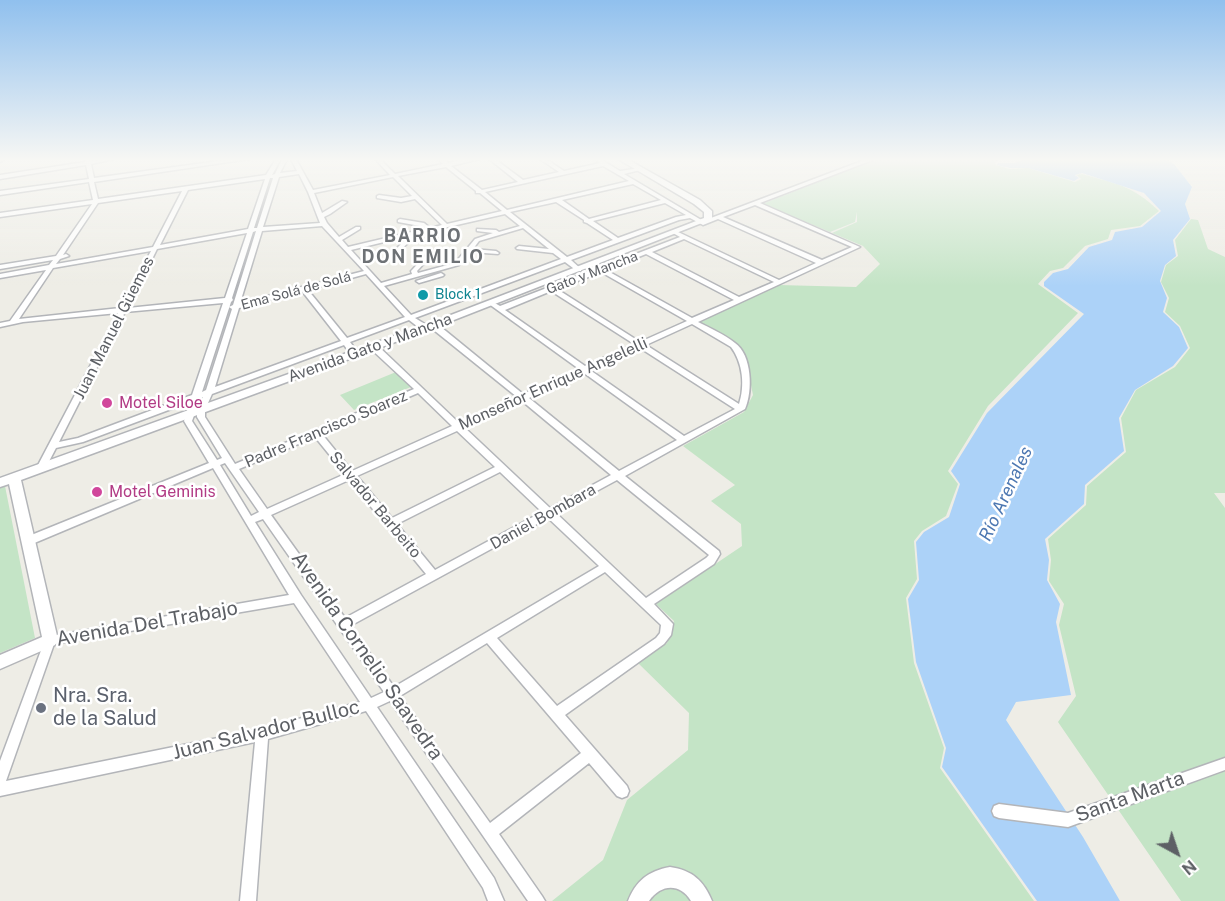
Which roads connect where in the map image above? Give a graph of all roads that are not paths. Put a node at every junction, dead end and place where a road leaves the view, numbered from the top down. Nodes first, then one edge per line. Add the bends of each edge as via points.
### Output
1 (96, 201) joint
2 (179, 201) edge
3 (263, 201) edge
4 (314, 201) edge
5 (421, 201) edge
6 (489, 201) edge
7 (547, 201) edge
8 (559, 201) edge
9 (666, 201) joint
10 (693, 201) edge
11 (761, 201) edge
12 (344, 202) dead end
13 (756, 203) junction
14 (502, 212) junction
15 (8, 214) junction
16 (0, 215) edge
17 (320, 216) junction
18 (690, 216) junction
19 (719, 217) junction
20 (400, 221) dead end
21 (586, 221) junction
22 (705, 222) junction
23 (0, 223) edge
24 (324, 224) junction
25 (445, 225) junction
26 (358, 228) dead end
27 (522, 228) junction
28 (254, 229) junction
29 (429, 229) junction
30 (479, 230) dead end
31 (412, 233) junction
32 (501, 233) junction
33 (681, 235) junction
34 (338, 240) junction
35 (618, 241) junction
36 (157, 244) junction
37 (519, 248) dead end
38 (346, 249) junction
39 (399, 249) dead end
40 (469, 250) junction
41 (552, 251) junction
42 (647, 252) junction
43 (496, 253) dead end
44 (428, 256) dead end
45 (58, 258) junction
46 (565, 261) junction
47 (822, 263) junction
48 (53, 265) junction
49 (0, 267) edge
50 (597, 267) junction
51 (579, 270) junction
52 (368, 272) junction
53 (416, 275) junction
54 (441, 275) dead end
55 (0, 276) edge
56 (402, 279) junction
57 (779, 282) junction
58 (380, 285) junction
59 (304, 289) junction
60 (552, 289) junction
61 (740, 300) junction
62 (238, 303) junction
63 (226, 304) junction
64 (496, 306) junction
65 (123, 310) junction
66 (410, 318) junction
67 (692, 321) junction
68 (13, 322) junction
69 (0, 326) edge
70 (429, 327) junction
71 (345, 342) junction
72 (640, 345) junction
73 (374, 347) junction
74 (355, 354) junction
75 (585, 369) junction
76 (210, 390) junction
77 (419, 390) junction
78 (195, 397) junction
79 (523, 397) junction
80 (741, 408) junction
81 (201, 410) junction
82 (188, 415) junction
83 (458, 427) junction
84 (316, 433) junction
85 (683, 440) junction
86 (54, 446) junction
87 (227, 459) junction
88 (213, 465) junction
89 (42, 468) junction
90 (234, 468) junction
91 (501, 468) junction
92 (350, 475) junction
93 (620, 475) junction
94 (14, 478) junction
95 (0, 483) edge
96 (267, 513) junction
97 (550, 513) junction
98 (249, 521) junction
99 (390, 523) junction
100 (28, 541) junction
101 (607, 566) junction
102 (434, 576) junction
103 (297, 598) junction
104 (647, 603) junction
105 (345, 623) junction
106 (489, 637) junction
107 (50, 640) junction
108 (0, 662) edge
109 (393, 694) junction
110 (368, 705) junction
111 (556, 714) junction
112 (262, 735) junction
113 (590, 754) junction
114 (1225, 764) edge
115 (0, 780) edge
116 (0, 789) edge
117 (622, 791) dead end
118 (999, 811) dead end
119 (490, 832) junction
120 (248, 901) edge
121 (496, 901) edge
122 (537, 901) edge
123 (638, 901) edge
124 (702, 901) edge

1 - 15 street
1 - 45 street
2 - 36 street, Juan Manuel Güemes
3 - 28 street
4 - 17 street
5 - 25 street
6 - 14 street
7 - 14 street
8 - 21 street
9 - 18 street
9 - 21 street
10 - 22 street via 705,208 709,217
11 - 13 street, Avenida Gato y Mancha
12 - 17 street
13 - 19 street, Avenida Gato y Mancha
13 - 47 street, Monseñor Enrique Angelelli via 857,247
14 - 25 street
14 - 27 street
15 - 16 street
15 - 23 street
17 - 24 street
18 - 22 street
18 - 35 street
19 - 22 street, Avenida Gato y Mancha
19 - 47 street
20 - 29 street via 423,224
21 - 35 street
22 - 33 street, Avenida Gato y Mancha
24 - 28 street
24 - 34 street
25 - 29 street
26 - 34 street
27 - 32 street
27 - 41 street
28 - 36 street
28 - 62 street
28 - 63 street
29 - 31 street
30 - 32 street
31 - 38 street
31 - 39 street
32 - 40 street via 477,240
33 - 42 street, Gato y Mancha
33 - 50 street, Avenida Gato y Mancha
33 - 57 street
34 - 38 street
35 - 46 street
36 - 45 street
36 - 48 street
36 - 65 street, Juan Manuel Güemes
37 - 41 street
38 - 52 street
40 - 43 street
40 - 53 street via 457,264
41 - 46 street
42 - 50 street, Gato y Mancha
42 - 61 street
44 - 53 street via 414,271
45 - 48 street
45 - 49 street
46 - 51 street
46 - 66 street
47 - 57 street, Monseñor Enrique Angelelli
48 - 55 street
48 - 68 street
50 - 51 street, Avenida Gato y Mancha
50 - 60 street, Gato y Mancha
50 - 67 street
51 - 64 street, Avenida Gato y Mancha
52 - 58 street
52 - 59 street, Ema Solá de Solá
53 - 56 street
54 - 56 street via 406,284
56 - 58 street
57 - 61 street, Monseñor Enrique Angelelli
58 - 66 street
59 - 62 street, Ema Solá de Solá
59 - 71 street
60 - 64 street, Gato y Mancha
60 - 72 street
61 - 67 street, Monseñor Enrique Angelelli
62 - 63 street, Ema Solá de Solá
62 - 76 street
63 - 65 street, Ema Solá de Solá
63 - 78 street
64 - 70 street, Avenida Gato y Mancha
64 - 75 street
65 - 68 street, Ema Solá de Solá
65 - 86 street, Juan Manuel Güemes
66 - 70 street
66 - 71 street
67 - 72 street, Monseñor Enrique Angelelli
67 - 80 street via 734,345 741,358 747,394
68 - 69 street, Ema Solá de Solá
70 - 73 street, Avenida Gato y Mancha
70 - 79 street
71 - 74 street
71 - 76 street
72 - 75 street, Monseñor Enrique Angelelli
72 - 80 street
73 - 74 street, Avenida Gato y Mancha
73 - 77 street
74 - 81 street, Avenida Gato y Mancha
75 - 79 street, Monseñor Enrique Angelelli
75 - 85 street
76 - 78 street
76 - 81 street
77 - 83 street
77 - 84 street, Padre Francisco Soarez
78 - 82 street
78 - 86 street
79 - 83 street, Monseñor Enrique Angelelli
79 - 93 street
80 - 85 street, Daniel Bombara
81 - 82 street, Avenida Gato y Mancha
81 - 87 street, Avenida Cornelio Saavedra via 201,417
82 - 88 street, Avenida Cornelio Saavedra
82 - 89 street, Avenida Gato y Mancha
83 - 91 street
83 - 92 street, Monseñor Enrique Angelelli
84 - 90 street, Padre Francisco Soarez
84 - 92 street, Salvador Barbeito
85 - 93 street, Daniel Bombara
86 - 89 street, Juan Manuel Güemes
87 - 88 street, Padre Francisco Soarez
87 - 90 street, Avenida Cornelio Saavedra
88 - 98 street, Avenida Cornelio Saavedra
88 - 100 street, Padre Francisco Soarez
89 - 94 street, Avenida Gato y Mancha
90 - 96 street, Avenida Cornelio Saavedra
91 - 97 street
91 - 99 street
92 - 96 street, Monseñor Enrique Angelelli
92 - 99 street, Salvador Barbeito
93 - 97 street, Daniel Bombara
93 - 104 street via 715,554
94 - 95 street, Avenida Gato y Mancha
94 - 100 street
96 - 98 street, Monseñor Enrique Angelelli
96 - 105 street, Avenida Cornelio Saavedra
97 - 101 street
97 - 102 street, Daniel Bombara
98 - 103 street, Avenida Cornelio Saavedra
99 - 102 street, Salvador Barbeito
100 - 107 street
101 - 104 street
101 - 106 street, Juan Salvador Bulloc
102 - 105 street, Daniel Bombara
103 - 107 street, Avenida Del Trabajo
103 - 110 street, Avenida Cornelio Saavedra
104 - 111 street via 667,624 660,641
105 - 109 street, Avenida Cornelio Saavedra
106 - 109 street, Juan Salvador Bulloc
106 - 111 street
107 - 108 street, Avenida Del Trabajo
107 - 115 street
109 - 110 street, Juan Salvador Bulloc
109 - 119 street, Avenida Cornelio Saavedra
110 - 112 street, Juan Salvador Bulloc
110 - 121 street, Avenida Cornelio Saavedra via 489,883
111 - 113 street
112 - 116 street, Juan Salvador Bulloc
112 - 120 street
113 - 117 street
113 - 119 street
114 - 118 street, Santa Marta via 1068,820
119 - 122 street, Avenida Cornelio Saavedra
123 - 124 street via 648,884 666,876 686,881

